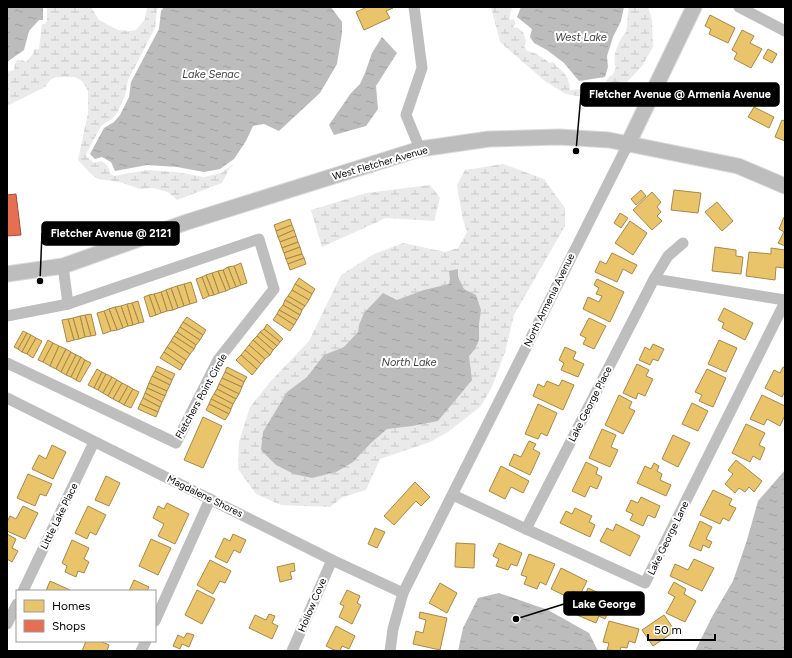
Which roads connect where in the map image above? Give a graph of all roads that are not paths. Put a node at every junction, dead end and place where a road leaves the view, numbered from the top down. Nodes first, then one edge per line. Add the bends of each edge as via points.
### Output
1 (414, 7) edge
2 (694, 7) edge
3 (739, 7) edge
4 (785, 30) edge
5 (628, 144) junction
6 (420, 149) junction
7 (785, 186) edge
8 (683, 243) dead end
9 (63, 266) junction
10 (7, 274) edge
11 (654, 279) junction
12 (785, 301) edge
13 (68, 304) junction
14 (7, 316) edge
15 (7, 363) edge
16 (7, 398) edge
17 (94, 442) junction
18 (453, 495) junction
19 (210, 499) junction
20 (526, 529) junction
21 (332, 560) junction
22 (23, 590) edge
23 (403, 592) junction
24 (16, 606) edge
25 (156, 619) edge
26 (7, 624) edge
27 (146, 642) edge
28 (141, 651) edge
29 (292, 651) edge
30 (390, 651) edge

1 - 6 street via 422,68 406,115
2 - 5 main road, North Armenia Avenue
3 - 4 street
5 - 6 main road, West Fletcher Avenue via 609,140 559,137 489,139
5 - 7 main road, West Fletcher Avenue via 738,166
5 - 18 street, North Armenia Avenue
6 - 9 main road, West Fletcher Avenue via 187,222
8 - 11 street, Lake George Place via 668,256
9 - 10 main road, West Fletcher Avenue
9 - 13 street
11 - 12 street
11 - 20 street, Lake George Place
12 - 20 street, Lake George Lane via 645,583
13 - 14 street, Fletchers Point Circle
13 - 15 street, Fletchers Point Circle via 259,239 274,289 218,360 176,443
16 - 17 street, Magdalene Shores
17 - 19 street, Magdalene Shores
17 - 22 street, Little Lake Place
18 - 20 street, Lake George Lane
18 - 23 street, North Armenia Avenue
19 - 21 street, Magdalene Shores
19 - 25 street
21 - 23 street, Magdalene Shores
21 - 29 street, Hollow Cove
23 - 30 street, North Armenia Avenue
24 - 26 street
27 - 28 street

